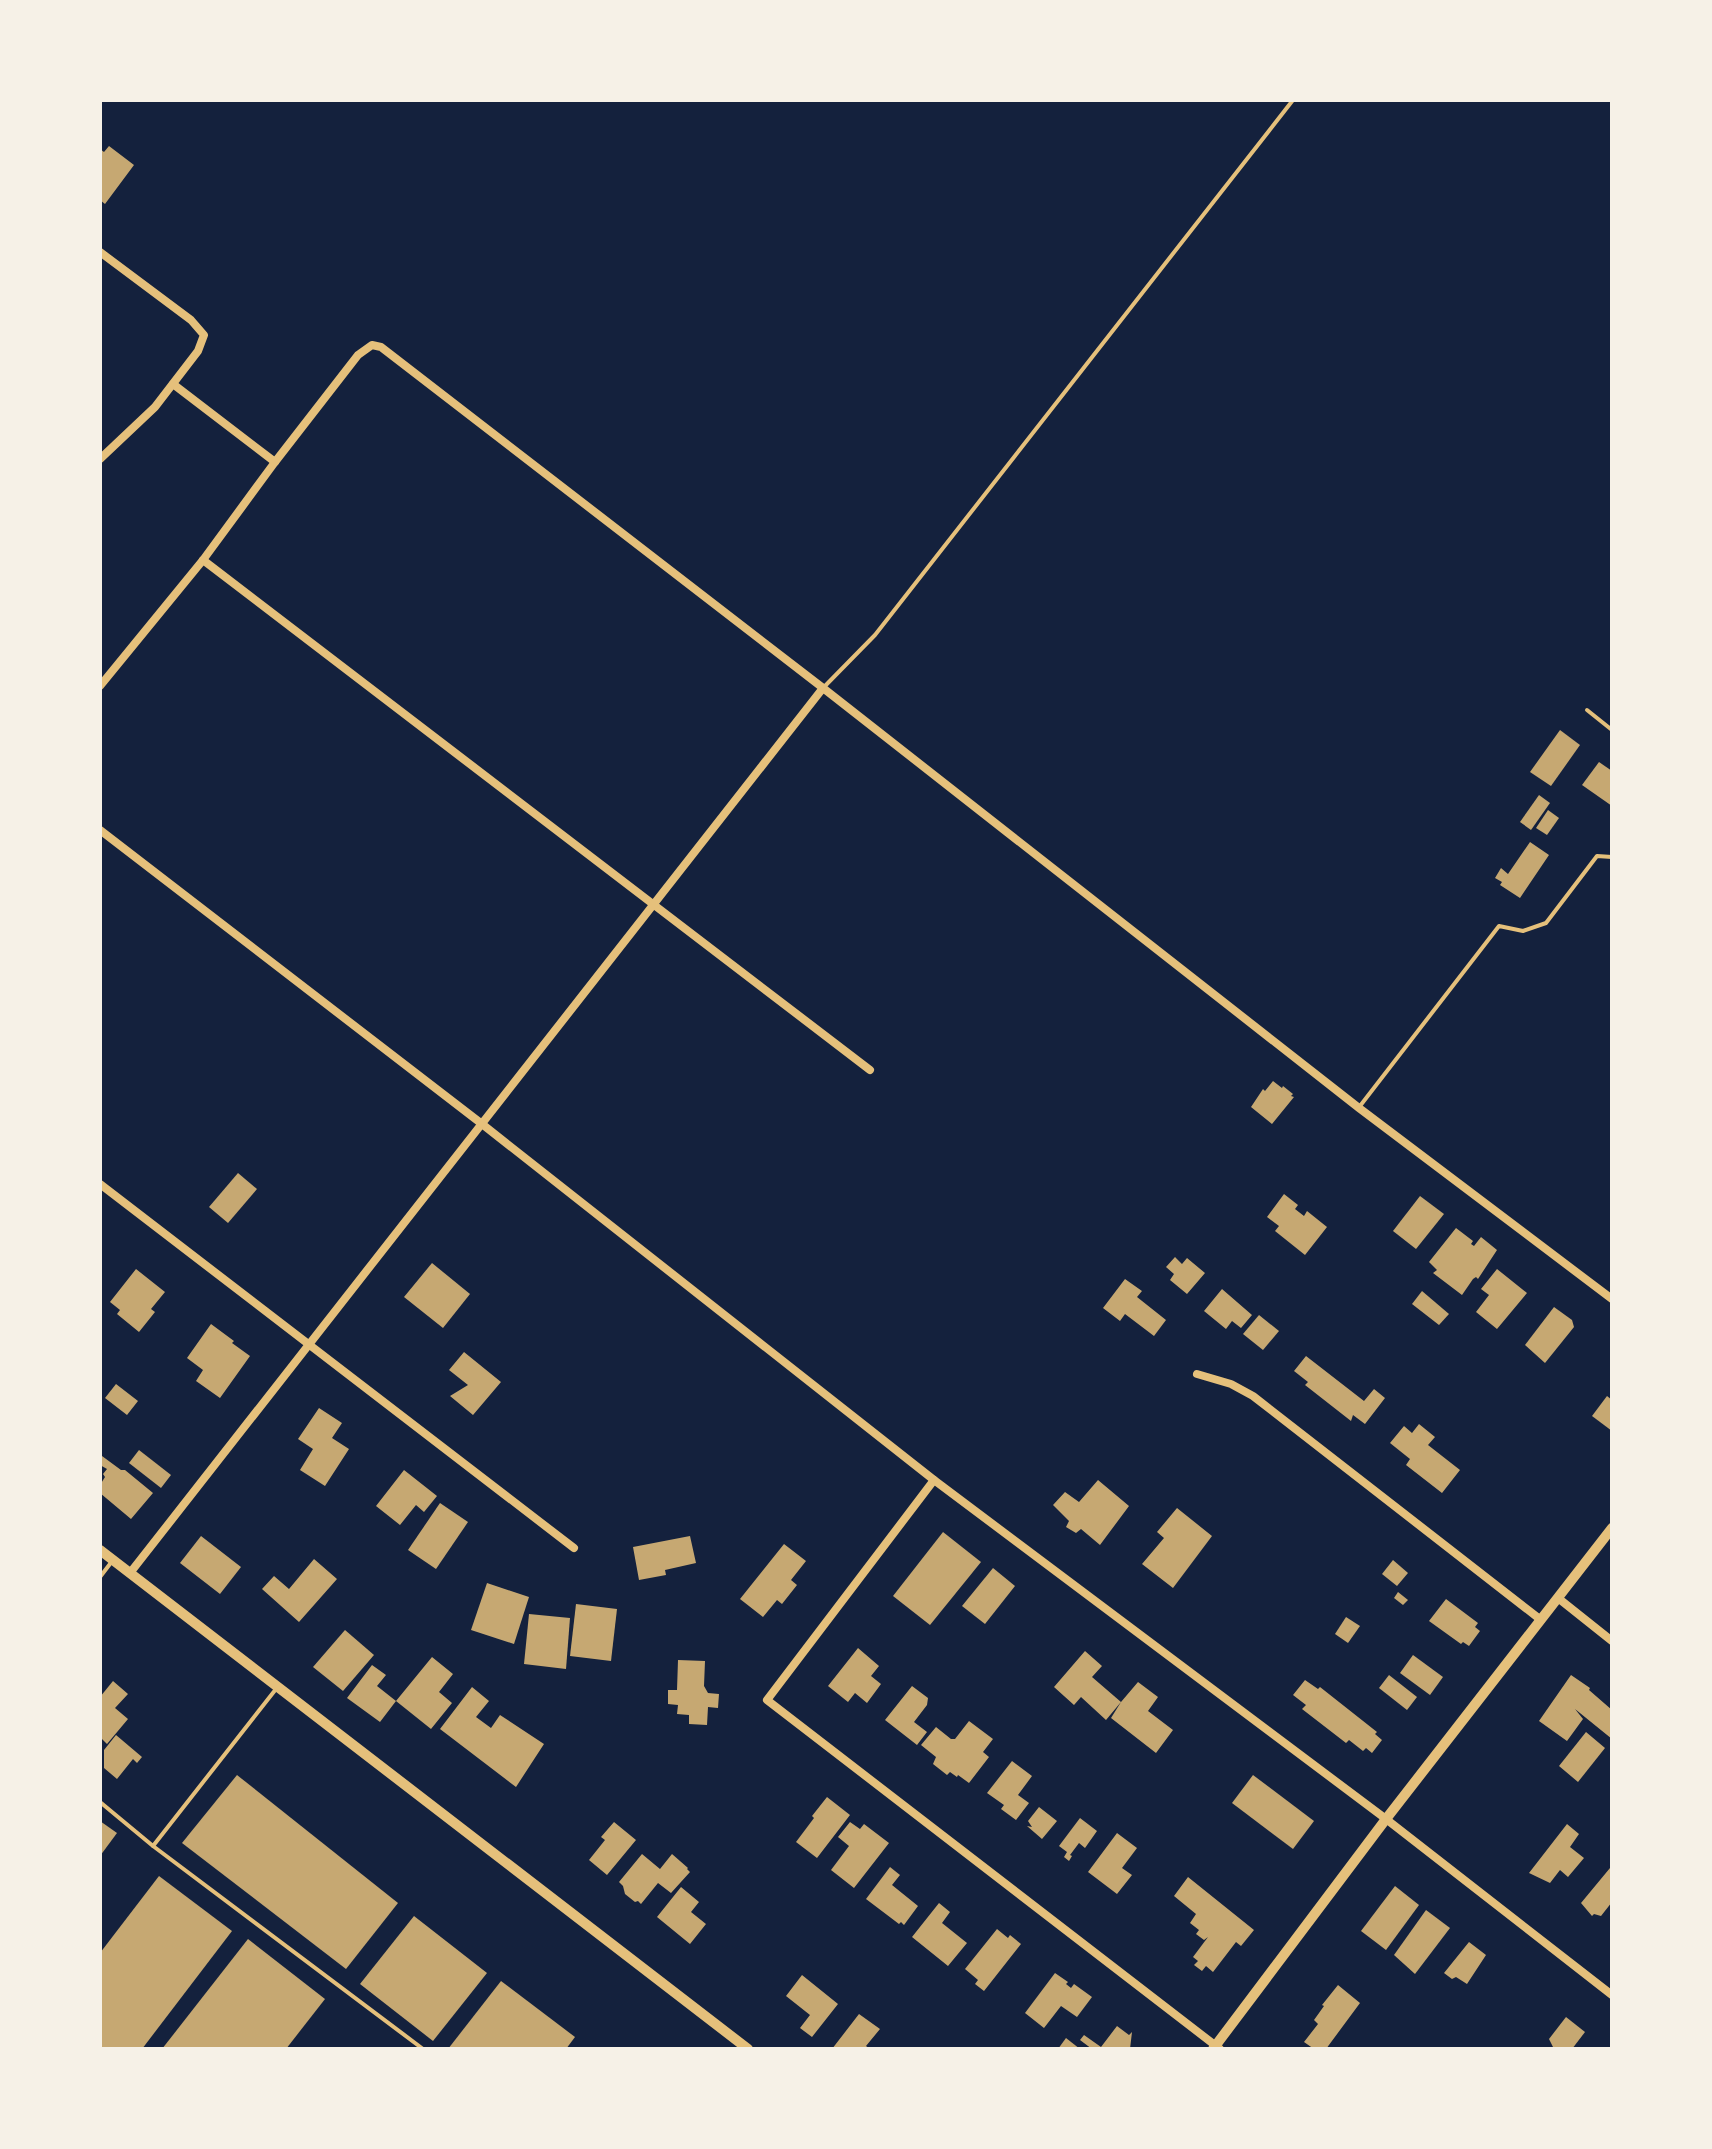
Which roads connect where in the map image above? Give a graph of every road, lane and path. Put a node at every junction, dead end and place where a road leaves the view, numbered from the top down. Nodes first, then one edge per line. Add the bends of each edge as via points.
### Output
1 (1293, 100) edge
2 (100, 252) edge
3 (173, 384) junction
4 (100, 459) edge
5 (275, 462) junction
6 (203, 560) junction
7 (100, 686) edge
8 (823, 688) junction
9 (1587, 710) dead end
10 (1612, 730) edge
11 (100, 830) edge
12 (1612, 857) edge
13 (654, 904) junction
14 (870, 1070) dead end
15 (1359, 1108) junction
16 (482, 1124) junction
17 (100, 1184) edge
18 (1612, 1299) edge
19 (309, 1345) junction
20 (1197, 1374) dead end
21 (934, 1480) junction
22 (1612, 1528) edge
23 (574, 1548) dead end
24 (100, 1550) edge
25 (113, 1560) junction
26 (130, 1573) junction
27 (100, 1577) edge
28 (1558, 1598) junction
29 (1541, 1620) junction
30 (1612, 1641) edge
31 (278, 1687) junction
32 (100, 1802) edge
33 (1386, 1819) junction
34 (153, 1846) junction
35 (1612, 1995) edge
36 (1216, 2048) edge
37 (423, 2049) edge
38 (748, 2049) edge

1 - 8 lane via 875,635
2 - 3 street via 204,335
3 - 4 street
3 - 5 street
5 - 6 street
5 - 8 street via 358,355 372,345 381,347
6 - 7 street
6 - 13 street
8 - 13 street
8 - 15 street
9 - 10 lane
11 - 16 street
12 - 15 lane via 1597,856 1546,923 1523,931 1499,926
13 - 14 street
13 - 16 street
15 - 18 street
16 - 19 street
16 - 21 street
17 - 19 street
19 - 23 street
19 - 26 street
20 - 29 street via 1253,1396
21 - 33 street
21 - 36 street via 767,1700
22 - 28 street
24 - 25 street
25 - 26 street
25 - 27 lane
26 - 31 street
28 - 29 street
28 - 30 street
29 - 33 street
31 - 34 lane
31 - 38 street
32 - 34 lane
33 - 35 street
33 - 36 street
34 - 37 lane

